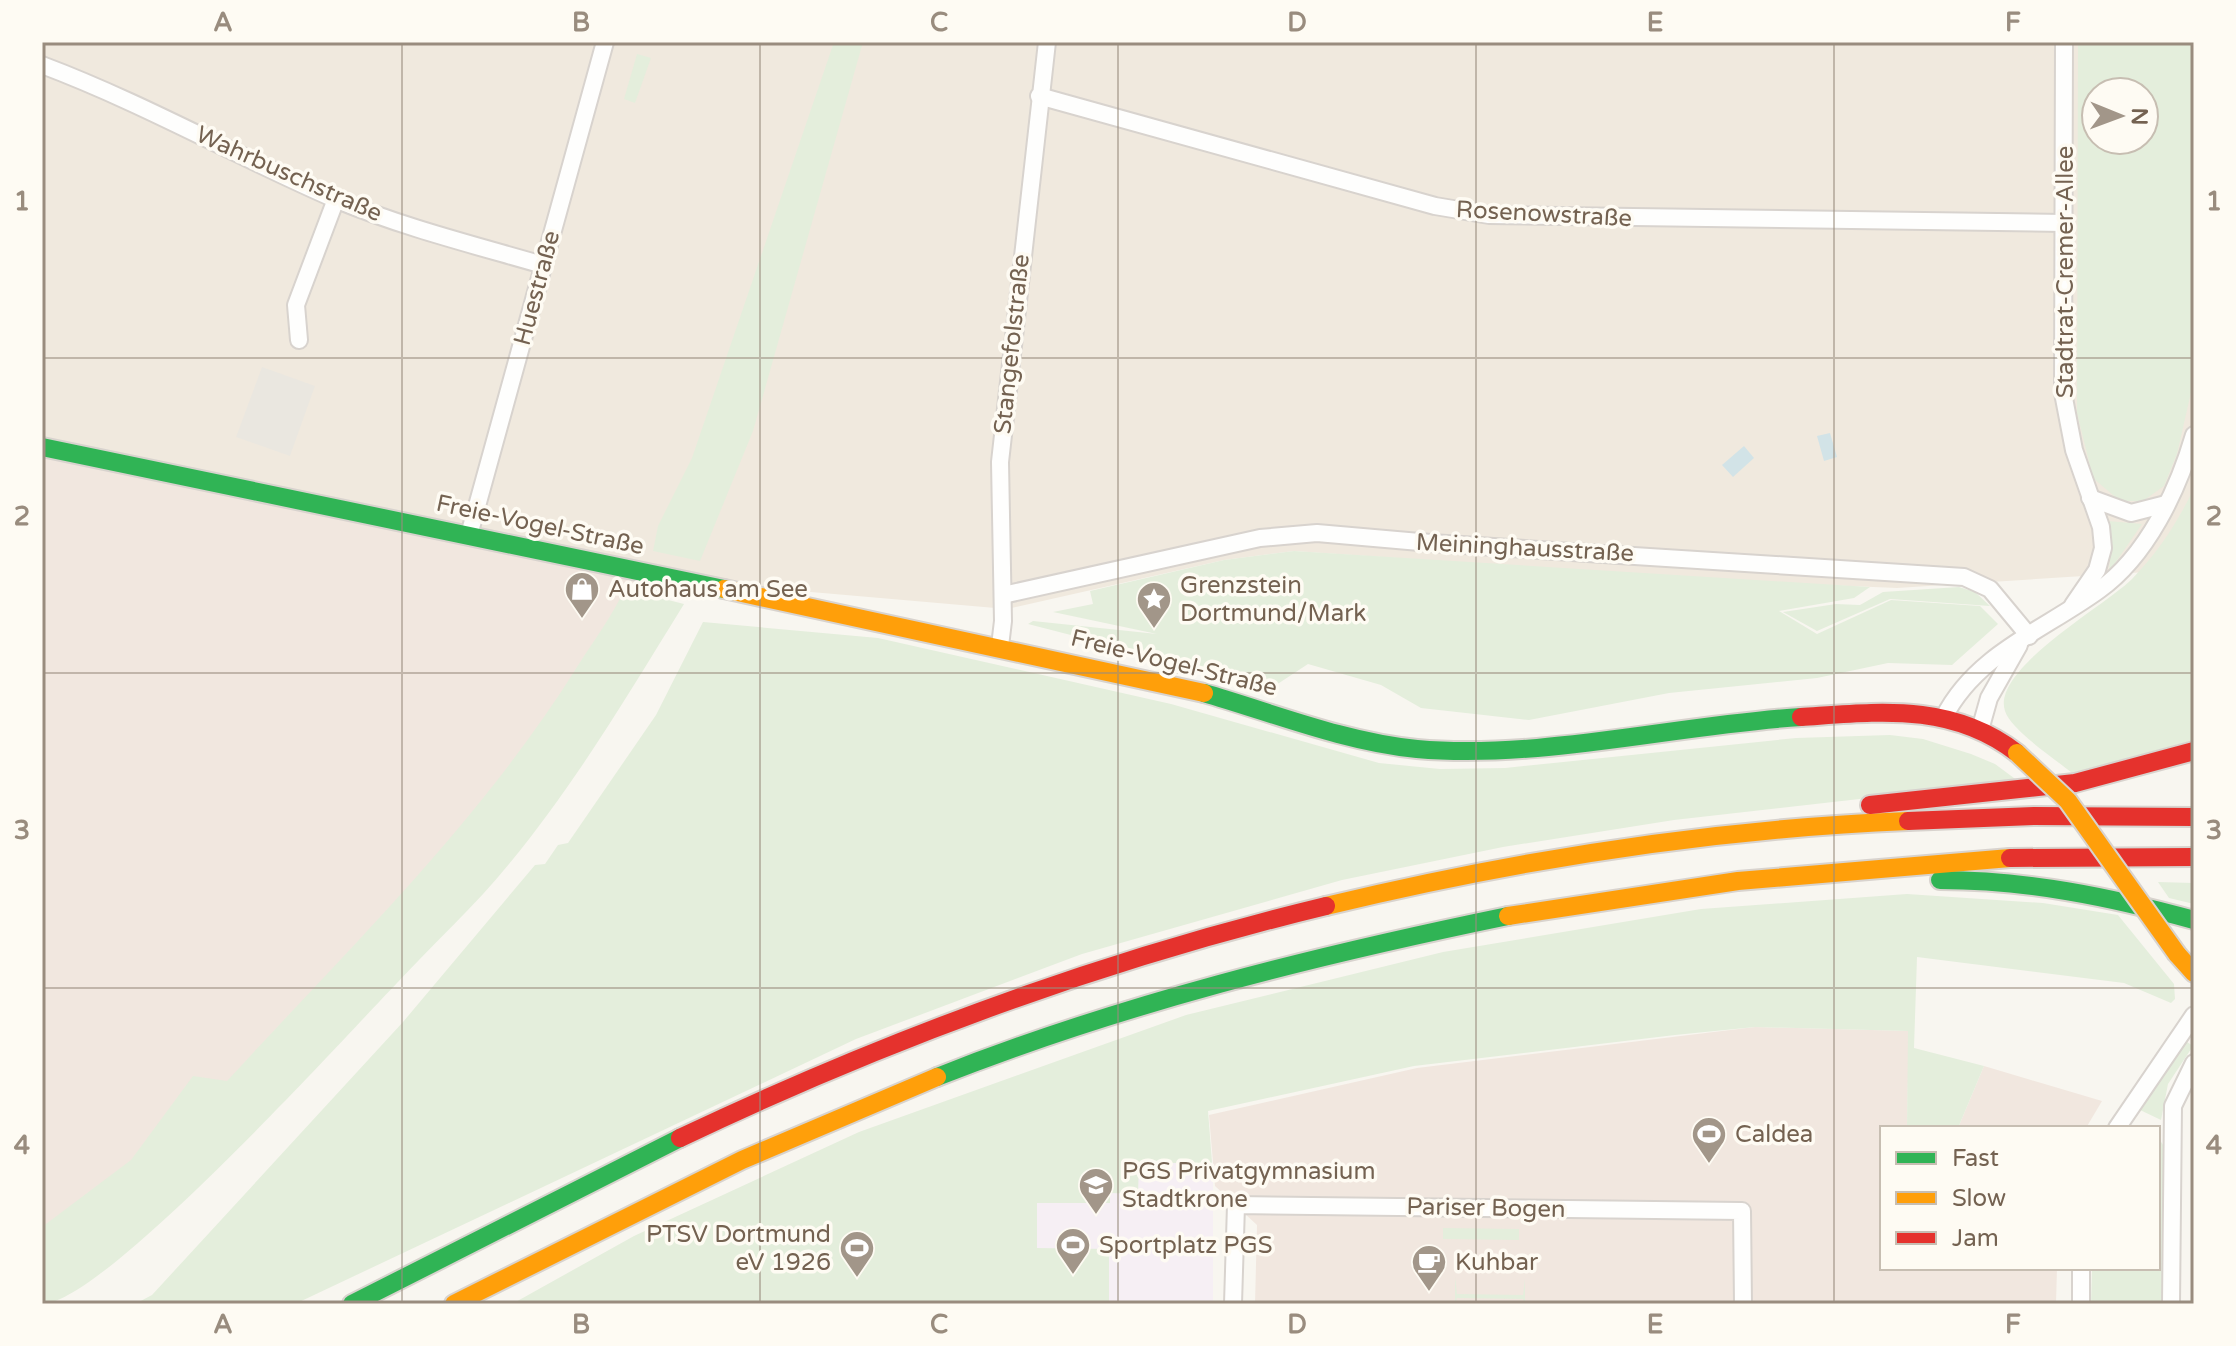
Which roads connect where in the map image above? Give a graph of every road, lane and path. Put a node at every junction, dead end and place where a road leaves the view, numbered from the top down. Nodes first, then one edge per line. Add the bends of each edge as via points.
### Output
1 (605, 42) edge
2 (1047, 42) edge
3 (2064, 42) edge
4 (42, 65) edge
5 (1039, 96) junction
6 (336, 199) junction
7 (2064, 223) junction
8 (543, 265) junction
9 (299, 340) dead end
10 (2194, 435) edge
11 (42, 447) edge
12 (2090, 498) junction
13 (2166, 504) junction
14 (469, 535) junction
15 (1003, 595) junction
16 (2073, 605) junction
17 (2025, 640) junction
18 (1000, 646) junction
19 (1944, 717) junction
20 (1980, 730) junction
21 (2194, 751) edge
22 (2194, 817) edge
23 (1733, 834) junction
24 (2194, 857) edge
25 (1762, 878) junction
26 (2194, 920) edge
27 (2194, 973) edge
28 (2194, 1015) edge
29 (2194, 1063) edge
30 (2118, 1126) edge
31 (2081, 1270) edge
32 (352, 1304) edge
33 (454, 1304) edge
34 (1233, 1304) edge
35 (1743, 1304) edge
36 (2081, 1304) edge
37 (2171, 1304) edge

1 - 8 street, Huestraße
2 - 5 street, Stangefolstraße
3 - 7 street, Stadtrat-Cremer-Allee
4 - 6 street, Wahrbuschstraße via 109,90
5 - 7 street, Rosenowstraße via 1435,206 1489,215
5 - 15 street, Stangefolstraße via 1000,462
6 - 8 street, Wahrbuschstraße
6 - 9 street via 296,305
7 - 12 street, Stadtrat-Cremer-Allee via 2063,393
8 - 14 street, Huestraße
10 - 13 street, Stadtrat-Cremer-Allee
11 - 14 main road, Freie-Vogel-Straße
12 - 13 street via 2131,513
12 - 16 street, Stadtrat-Cremer-Allee via 2103,548 2097,570
13 - 16 street, Stadtrat-Cremer-Allee via 2140,548 2113,578
14 - 18 main road, Freie-Vogel-Straße
15 - 17 street, Meininghausstraße via 1260,538 1317,533 1964,577 1990,589
15 - 18 street, Stangefolstraße
16 - 17 street, Stadtrat-Cremer-Allee
17 - 19 street, Stadtrat-Cremer-Allee via 1996,654
17 - 20 street, Stadtrat-Cremer-Allee via 1989,698
18 - 19 main road, Freie-Vogel-Straße via 1181,686 1344,734 1416,749 1504,750 1876,710
19 - 20 main road, Freie-Vogel-Straße
20 - 27 main road, Freie-Vogel-Straße, bridge via 2017,753 2075,809
21 - 23 main road via 2049,787 1790,812
22 - 23 main road via 1998,817
23 - 32 main road via 1552,858 1338,902 1034,991 814,1076 688,1132
24 - 25 main road via 2031,856
25 - 26 main road via 2036,883
25 - 33 main road via 1523,913 1342,950 1046,1037 839,1116 638,1209
28 - 30 street
29 - 37 street via 2175,1097 2171,1120
31 - 36 street
34 - 35 street, Pariser Bogen via 1236,1205 1742,1211

